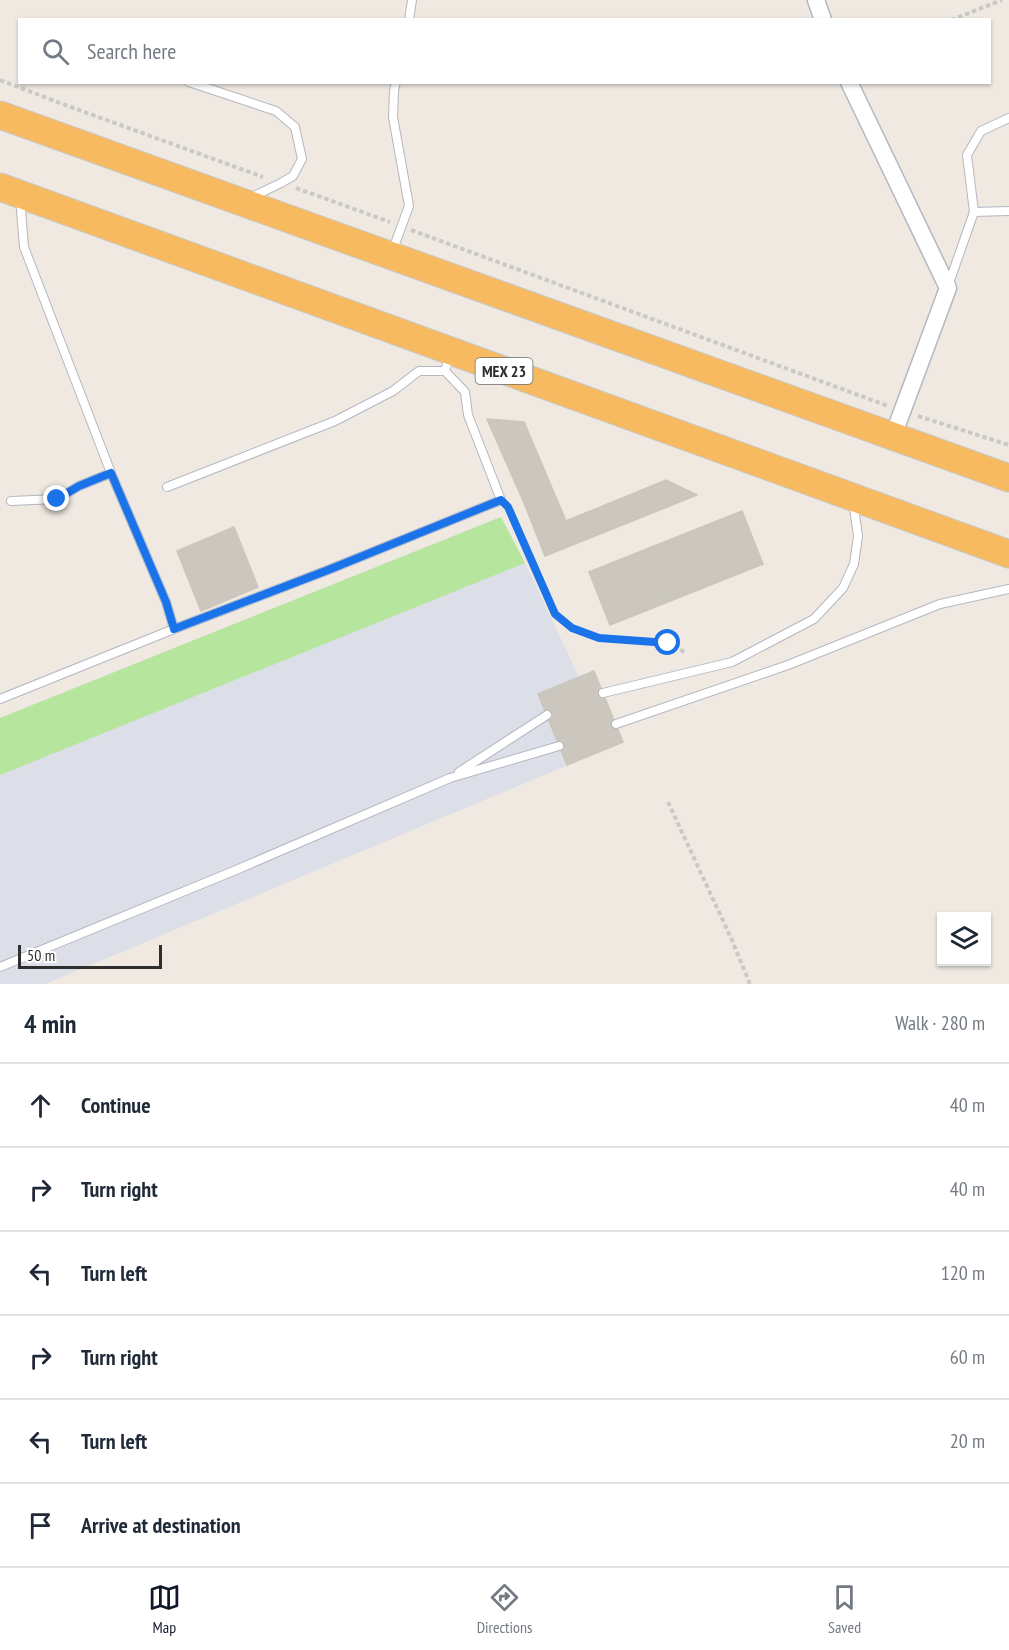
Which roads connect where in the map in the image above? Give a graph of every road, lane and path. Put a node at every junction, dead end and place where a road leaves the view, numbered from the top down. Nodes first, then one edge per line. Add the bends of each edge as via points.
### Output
1 (412, 0) edge
2 (816, 0) edge
3 (1002, 0) edge
4 (409, 18) edge
5 (823, 18) edge
6 (956, 18) edge
7 (0, 80) edge
8 (195, 84) edge
9 (396, 84) edge
10 (850, 84) edge
11 (0, 115) edge
12 (1009, 118) edge
13 (281, 183) junction
14 (10, 190) edge
15 (241, 202) junction
16 (1009, 211) edge
17 (974, 212) junction
18 (402, 226) junction
19 (390, 255) junction
20 (948, 288) junction
21 (448, 361) junction
22 (897, 423) junction
23 (1009, 445) edge
24 (111, 473) junction
25 (1009, 478) edge
26 (167, 487) dead end
27 (852, 497) junction
28 (501, 500) junction
29 (11, 501) dead end
30 (1009, 555) edge
31 (1009, 589) edge
32 (174, 629) junction
33 (686, 653) dead end
34 (603, 693) dead end
35 (0, 699) edge
36 (546, 715) dead end
37 (616, 723) dead end
38 (559, 746) dead end
39 (450, 778) junction
40 (668, 802) dead end
41 (0, 967) edge
42 (750, 984) edge

1 - 4 lane
2 - 5 street
3 - 6 path
7 - 13 path
8 - 13 lane via 276,111 295,127 302,159 293,176
9 - 18 lane via 393,117 409,206
10 - 20 street
11 - 15 highway
12 - 17 lane via 981,130 967,155
13 - 15 lane
13 - 18 path
14 - 21 highway, MEX 23
14 - 24 lane via 24,247
15 - 19 highway
16 - 17 lane
17 - 20 lane
18 - 19 lane
18 - 22 path
19 - 22 highway
20 - 22 street
21 - 26 lane via 419,371 393,391 335,421
21 - 27 highway, MEX 23
21 - 28 lane via 465,392 468,415
22 - 23 path
22 - 25 highway
24 - 29 lane via 57,499
24 - 32 lane
27 - 30 highway, MEX 23
27 - 34 lane via 858,536 854,564 843,588 813,619 732,662
28 - 32 lane
28 - 33 path via 508,507 555,614 572,628 599,638 668,643
31 - 37 lane via 940,604 788,665
32 - 35 lane
36 - 39 lane
38 - 39 lane
39 - 41 lane
40 - 42 path

